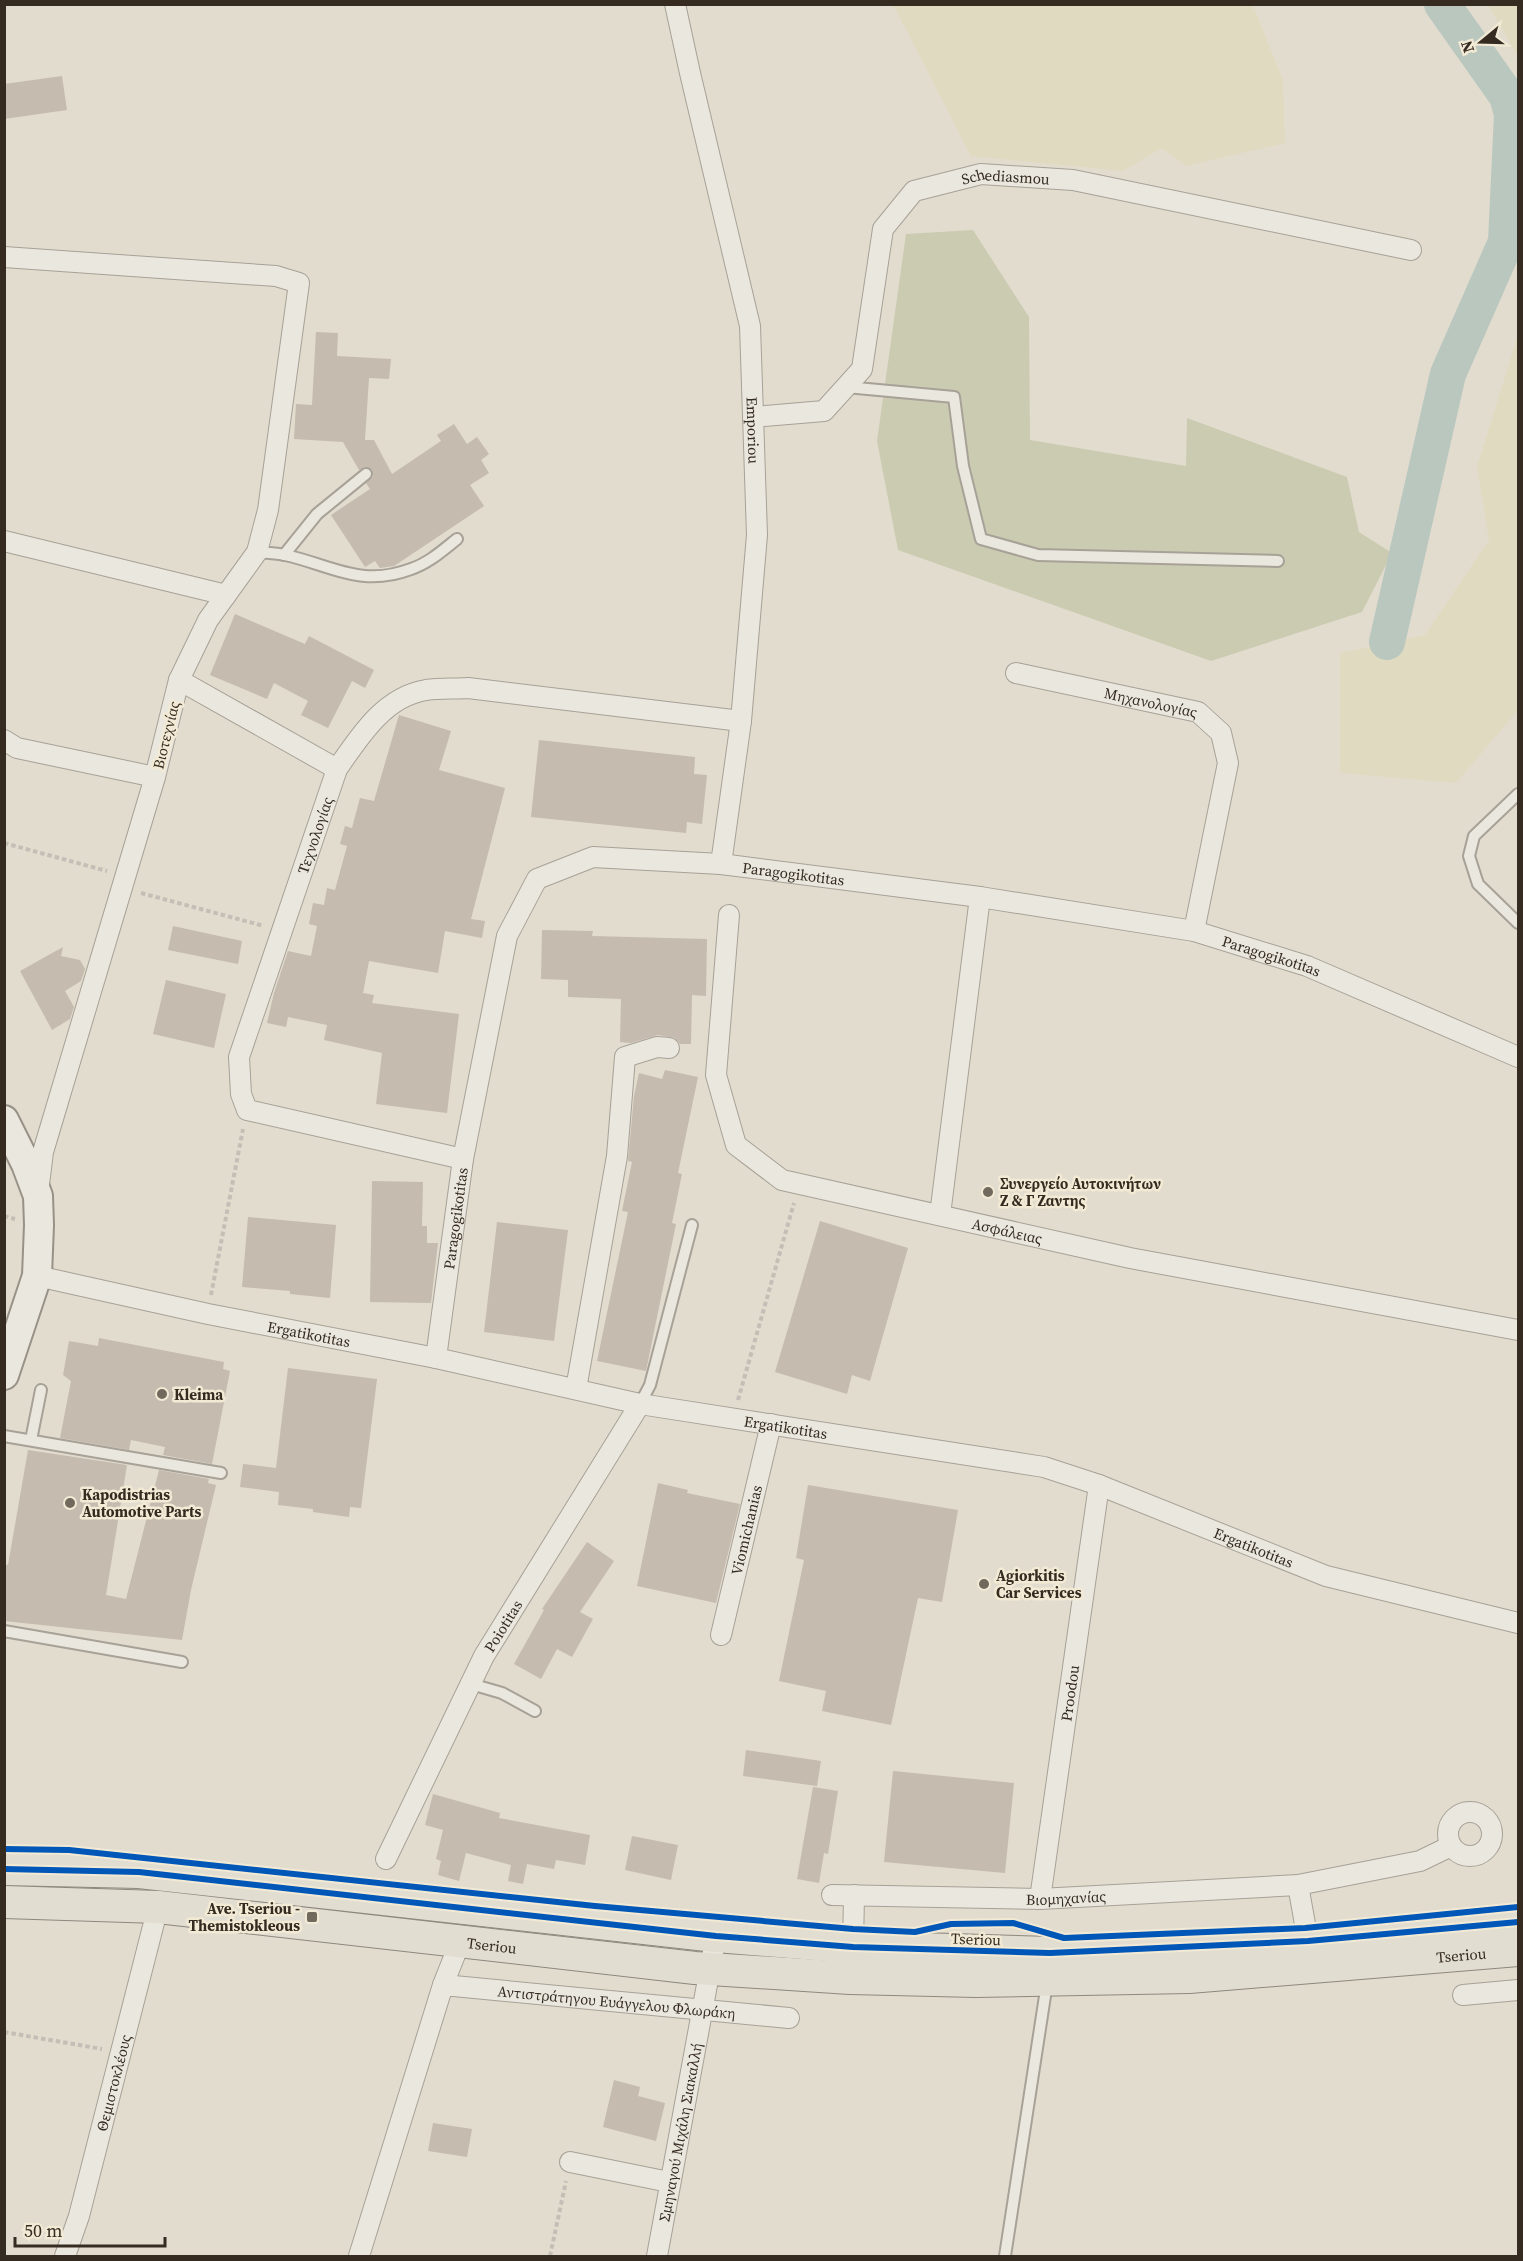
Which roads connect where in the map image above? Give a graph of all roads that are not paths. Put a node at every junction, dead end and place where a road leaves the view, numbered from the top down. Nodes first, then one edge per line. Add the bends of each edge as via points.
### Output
1 (675, 4) edge
2 (1411, 250) dead end
3 (4, 257) edge
4 (845, 387) junction
5 (753, 417) junction
6 (366, 474) dead end
7 (458, 539) dead end
8 (4, 541) edge
9 (257, 552) junction
10 (284, 555) junction
11 (1278, 561) dead end
12 (225, 595) junction
13 (1016, 673) dead end
14 (179, 680) junction
15 (741, 721) junction
16 (4, 740) edge
17 (337, 769) junction
18 (155, 777) junction
19 (1518, 794) edge
20 (722, 864) junction
21 (980, 897) junction
22 (729, 915) dead end
23 (1518, 923) edge
24 (1194, 931) junction
25 (669, 1048) dead end
26 (1518, 1057) edge
27 (4, 1120) edge
28 (463, 1159) junction
29 (38, 1196) junction
30 (940, 1215) junction
31 (692, 1225) dead end
32 (37, 1276) junction
33 (1518, 1330) edge
34 (436, 1358) junction
35 (4, 1375) edge
36 (576, 1389) junction
37 (41, 1390) dead end
38 (640, 1404) junction
39 (771, 1424) junction
40 (4, 1436) edge
41 (31, 1440) junction
42 (221, 1473) dead end
43 (1099, 1485) junction
44 (1518, 1623) edge
45 (4, 1631) edge
46 (721, 1635) dead end
47 (182, 1662) dead end
48 (471, 1684) junction
49 (535, 1711) dead end
50 (1451, 1846) dead end
51 (386, 1859) dead end
52 (4, 1869) edge
53 (1298, 1885) junction
54 (832, 1895) dead end
55 (854, 1895) junction
56 (1040, 1899) junction
57 (4, 1902) edge
58 (158, 1907) junction
59 (1518, 1922) edge
60 (716, 1936) junction
61 (1308, 1941) junction
62 (460, 1942) junction
63 (853, 1947) junction
64 (1518, 1950) edge
65 (711, 1969) junction
66 (1047, 1980) junction
67 (443, 1985) junction
68 (1518, 1990) edge
69 (1463, 1995) dead end
70 (702, 2010) junction
71 (789, 2018) dead end
72 (570, 2162) road end
73 (669, 2182) junction
74 (65, 2256) edge
75 (359, 2256) edge
76 (657, 2256) edge
77 (1005, 2256) edge

1 - 5 street, Emporiou via 750,326
2 - 4 street, Schediasmou via 1073,180 981,174 914,191 882,229 862,369
3 - 9 street, Βιοτεχνίας via 276,276 299,284 268,510
4 - 5 street, Schediasmou via 824,411
4 - 11 lane via 954,397 963,466 981,539 1038,555
5 - 15 street, Emporiou via 757,535
6 - 10 lane via 317,514
7 - 10 lane via 427,562 381,576 347,574
8 - 12 street
9 - 10 lane
9 - 12 street, Βιοτεχνίας
12 - 14 street, Βιοτεχνίας via 208,620
13 - 24 street, Μηχανολογίας via 1198,712 1221,733 1228,763
14 - 17 street
14 - 18 street, Βιοτεχνίας
15 - 17 street, Τεχνολογίας via 468,688 424,690 392,702 361,734
15 - 20 street, Emporiou
16 - 18 street via 17,748
17 - 28 street, Τεχνολογίας via 239,1057 241,1094 247,1110
18 - 29 street, Βιοτεχνίας via 44,1152
19 - 23 lane via 1474,836 1469,856 1478,884
20 - 21 street, Paragogikotitas
20 - 28 street, Paragogikotitas via 593,857 537,879 507,936
21 - 24 street, Paragogikotitas
21 - 30 street
22 - 30 street, Ασφάλειας via 716,1075 736,1145 782,1180
24 - 26 street, Paragogikotitas via 1307,966
25 - 36 street via 657,1047 625,1057 617,1156
27 - 29 street
28 - 34 street, Paragogikotitas
29 - 32 street
30 - 33 street, Ασφάλειας via 1130,1258
31 - 38 lane via 650,1385
32 - 34 street, Ergatikotitas
32 - 35 street
34 - 36 street, Ergatikotitas
36 - 38 street, Ergatikotitas
37 - 41 lane
38 - 39 street, Ergatikotitas
38 - 48 street, Poiotitas via 484,1656
39 - 43 street, Ergatikotitas via 1044,1467
39 - 46 street, Viomichanias
40 - 41 lane
41 - 42 lane
43 - 44 street, Ergatikotitas via 1326,1576
43 - 56 street, Proodou
45 - 47 lane
48 - 49 lane via 502,1693
48 - 51 street, Poiotitas
50 - 53 street, Βιομηχανίας via 1420,1861
52 - 60 main road, Tseriou via 139,1872
53 - 56 street, Βιομηχανίας
53 - 61 street
54 - 55 street, Βιομηχανίας
55 - 56 street, Βιομηχανίας
55 - 63 street
57 - 58 main road, Tseriou
58 - 62 main road, Tseriou
58 - 74 street, Θεμιστοκλέους via 79,2216
59 - 61 main road, Tseriou
60 - 63 main road, Tseriou
60 - 65 street, Σμηναγού Μιχάλη Σιακαλλή
61 - 63 main road, Tseriou via 1050,1953
62 - 65 main road, Tseriou
62 - 67 street
64 - 66 main road, Tseriou via 1190,1977
65 - 66 main road, Tseriou via 850,1978
65 - 70 street, Σμηναγού Μιχάλη Σιακαλλή
66 - 77 lane
67 - 70 street, Αντιστράτηγου Ευάγγελου Φλωράκη
67 - 75 street
68 - 69 street
70 - 71 street, Αντιστράτηγου Ευάγγελου Φλωράκη
70 - 73 street, Σμηναγού Μιχάλη Σιακαλλή
72 - 73 street
73 - 76 street, Σμηναγού Μιχάλη Σιακαλλή

